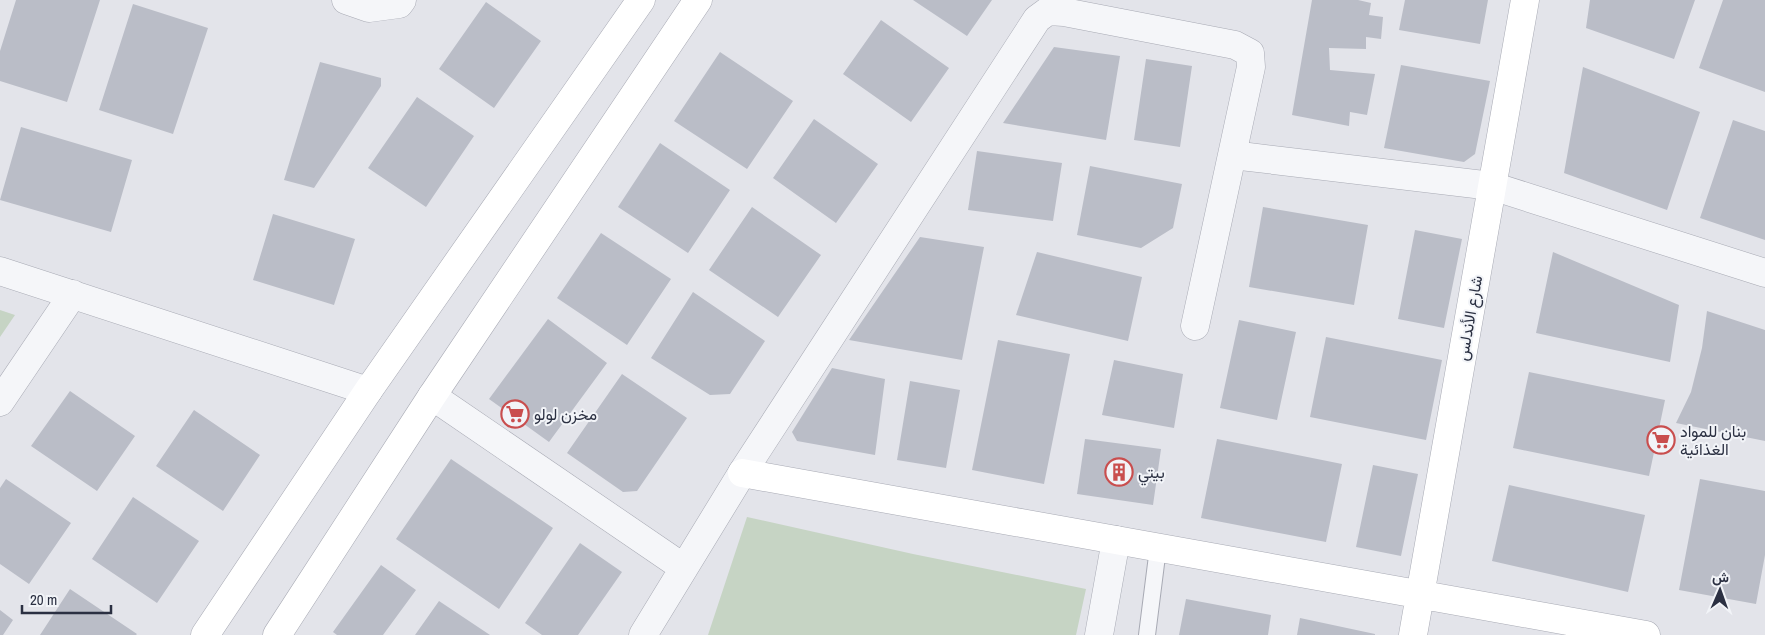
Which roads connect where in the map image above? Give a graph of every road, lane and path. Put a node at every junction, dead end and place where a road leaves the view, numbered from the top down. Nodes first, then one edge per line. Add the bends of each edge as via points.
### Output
1 (346, 0) edge
2 (402, 0) edge
3 (641, 0) edge
4 (698, 0) edge
5 (1525, 0) edge
6 (1232, 156) junction
7 (1492, 186) junction
8 (0, 271) edge
9 (1765, 273) edge
10 (73, 294) junction
11 (1195, 326) dead end
12 (368, 392) junction
13 (432, 396) junction
14 (0, 402) edge
15 (742, 473) junction
16 (1116, 540) junction
17 (1158, 548) junction
18 (684, 568) junction
19 (1420, 595) junction
20 (205, 635) edge
21 (277, 635) edge
22 (643, 635) edge
23 (1099, 635) edge
24 (1147, 635) edge
25 (1414, 635) edge
26 (1646, 635) edge

1 - 2 street via 369,8 400,4
3 - 12 street
4 - 13 street
5 - 7 street, شارع الأندلس
6 - 7 street
6 - 11 street
6 - 15 street via 1251,67 1250,53 1235,45 1048,10 1037,19
7 - 9 street
7 - 19 street, شارع الأندلس
8 - 10 street
10 - 12 street
10 - 14 street
12 - 20 street
13 - 18 street
13 - 21 street
15 - 16 street
15 - 18 street
16 - 17 street
16 - 23 street
17 - 19 street
17 - 24 lane
18 - 22 street
19 - 25 street, شارع الأندلس
19 - 26 street

